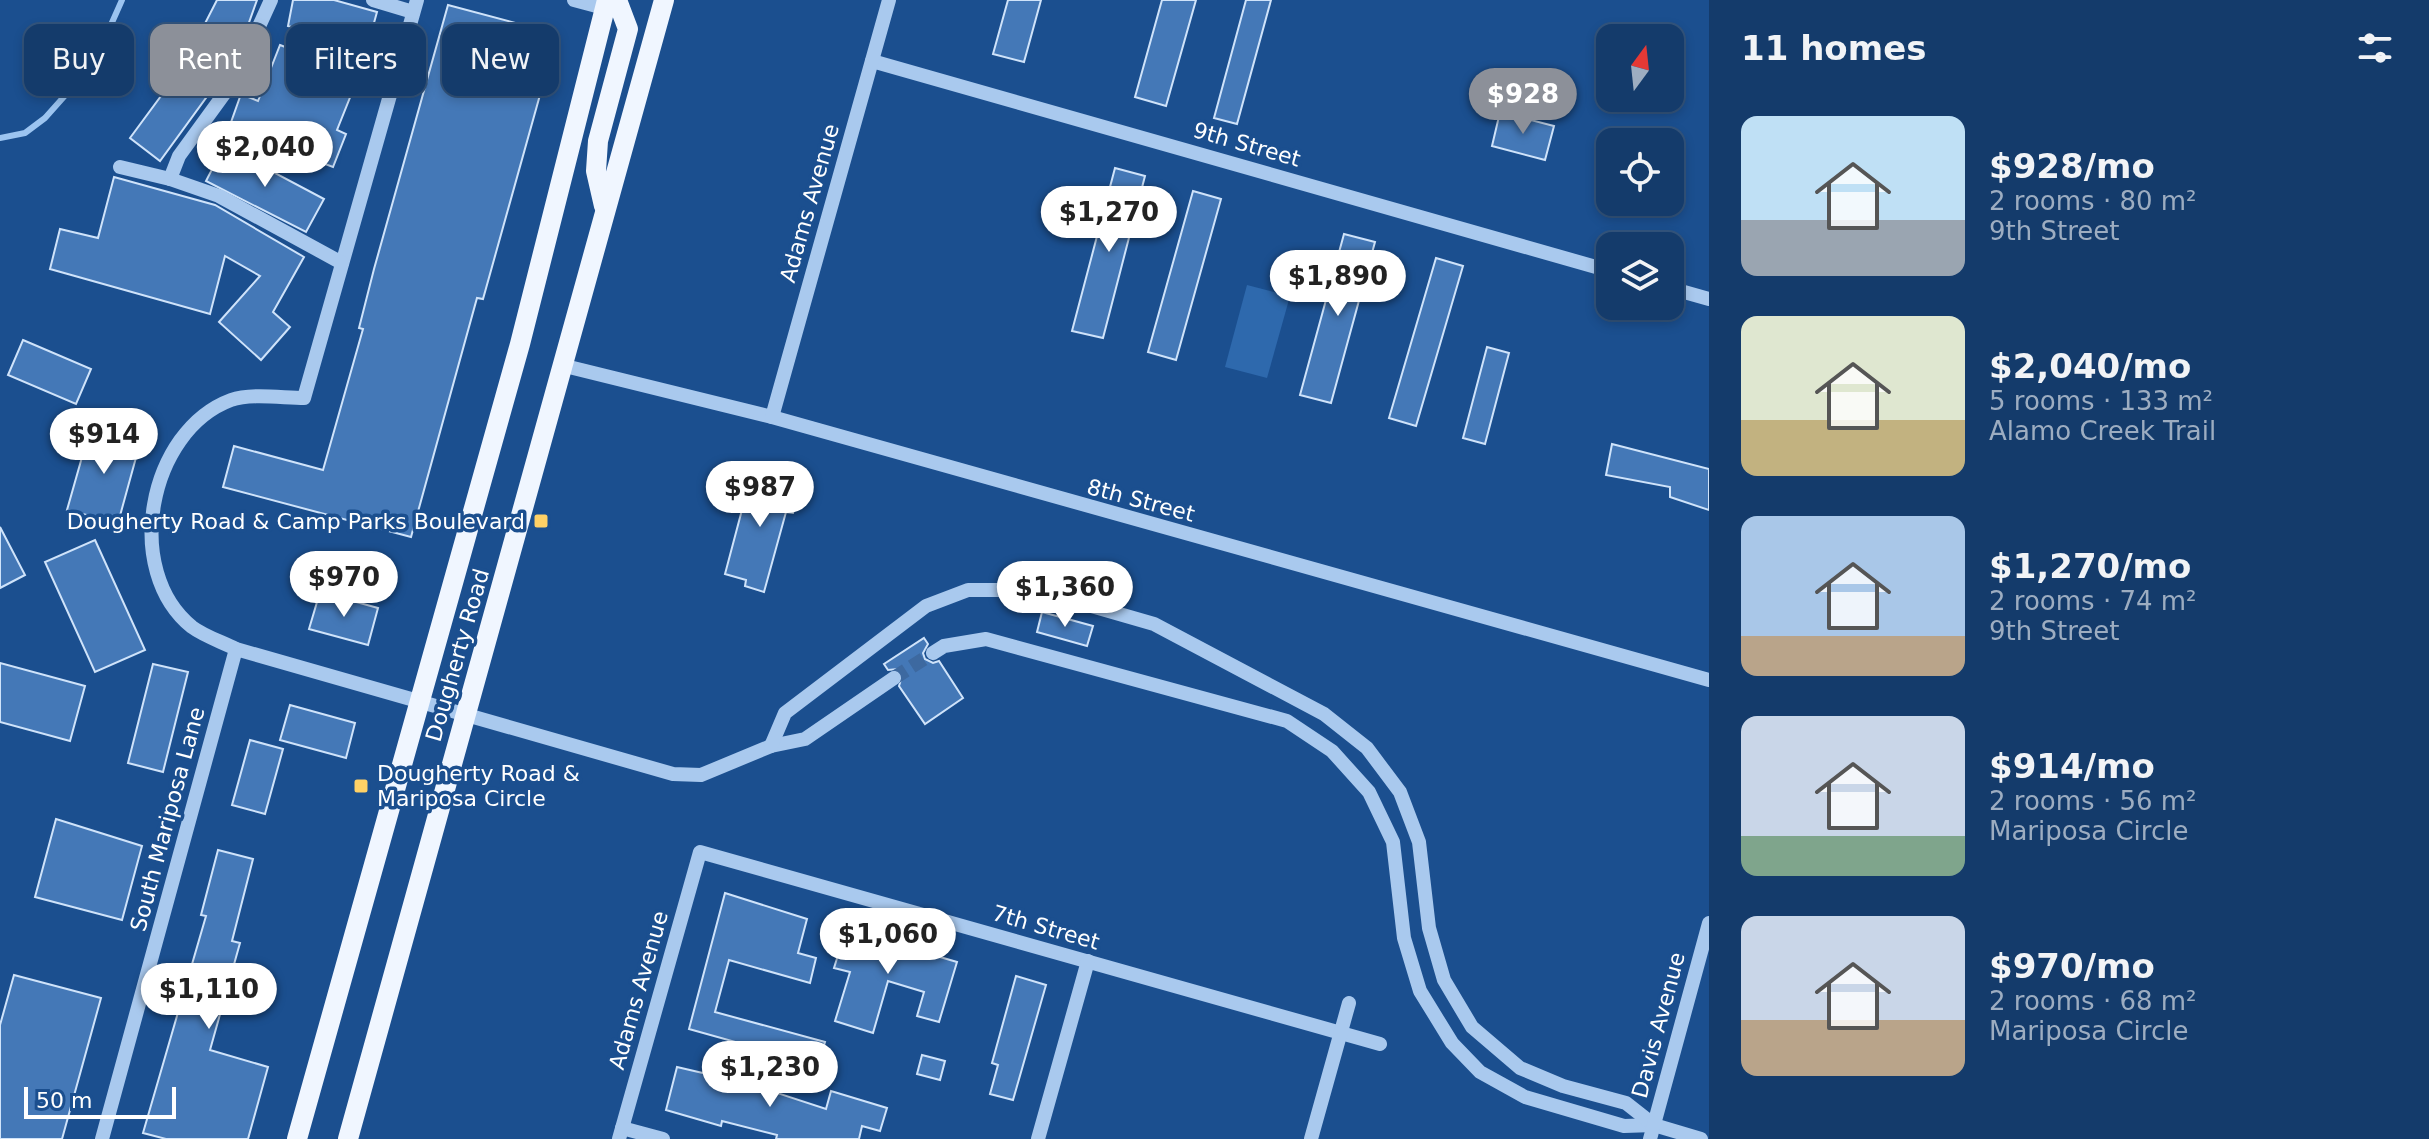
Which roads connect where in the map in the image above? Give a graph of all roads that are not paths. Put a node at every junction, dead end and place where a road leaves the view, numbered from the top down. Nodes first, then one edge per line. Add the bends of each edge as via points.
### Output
1 (271, 0) edge
2 (373, 0) edge
3 (574, 0) edge
4 (664, 0) edge
5 (889, 0) edge
6 (609, 3) edge
7 (415, 6) edge
8 (872, 61) junction
9 (120, 167) dead end
10 (170, 179) junction
11 (605, 210) junction
12 (342, 263) junction
13 (1596, 267) edge
14 (1684, 292) edge
15 (1709, 299) edge
16 (561, 365) junction
17 (772, 417) junction
18 (236, 649) junction
19 (933, 653) tunnel mouth
20 (894, 678) tunnel mouth
21 (1709, 680) edge
22 (418, 700) junction
23 (465, 715) junction
24 (771, 746) junction
25 (700, 852) joint
26 (1709, 923) edge
27 (1088, 961) junction
28 (1349, 1003) dead end
29 (1341, 1033) junction
30 (1380, 1044) dead end
31 (1652, 1132) edge
32 (621, 1133) edge
33 (102, 1139) edge
34 (297, 1139) edge
35 (348, 1139) edge
36 (663, 1139) edge
37 (1038, 1139) edge
38 (1311, 1139) edge
39 (1701, 1139) edge

1 - 10 street via 235,79 179,156
2 - 7 street
3 - 6 street
4 - 11 main road, Dougherty Road
5 - 8 street, Adams Avenue
6 - 11 main road via 628,29 598,141 596,171
6 - 22 main road, Dougherty Road via 520,344
7 - 12 street
8 - 13 street, 9th Street
8 - 17 street, Adams Avenue
9 - 10 street
10 - 12 street via 219,196
11 - 16 main road, Dougherty Road
12 - 18 street via 304,398 232,400 199,421 171,452 155,496 152,541 157,572 192,626
14 - 15 street
16 - 17 street, 8th Street
16 - 23 main road, Dougherty Road
17 - 21 street, 8th Street
18 - 22 street
18 - 33 street, South Mariposa Lane
19 - 31 street via 986,639 1287,721 1332,751 1369,792 1393,842 1404,938 1420,991 1452,1043 1480,1072 1525,1097
20 - 24 street via 805,739
22 - 23 street
22 - 34 main road, Dougherty Road
23 - 24 street via 673,774 701,775
23 - 35 main road, Dougherty Road
24 - 31 street via 785,713 926,606 968,590 1036,590 1154,624 1324,714 1367,748 1400,792 1419,842 1429,928 1444,980 1472,1027 1520,1068 1626,1103
25 - 27 street, 7th Street
25 - 32 street, Adams Avenue
26 - 31 street, Davis Avenue
27 - 29 street, 7th Street
27 - 37 street
28 - 29 street
29 - 30 street, 7th Street
29 - 38 street
31 - 39 street
32 - 36 street

